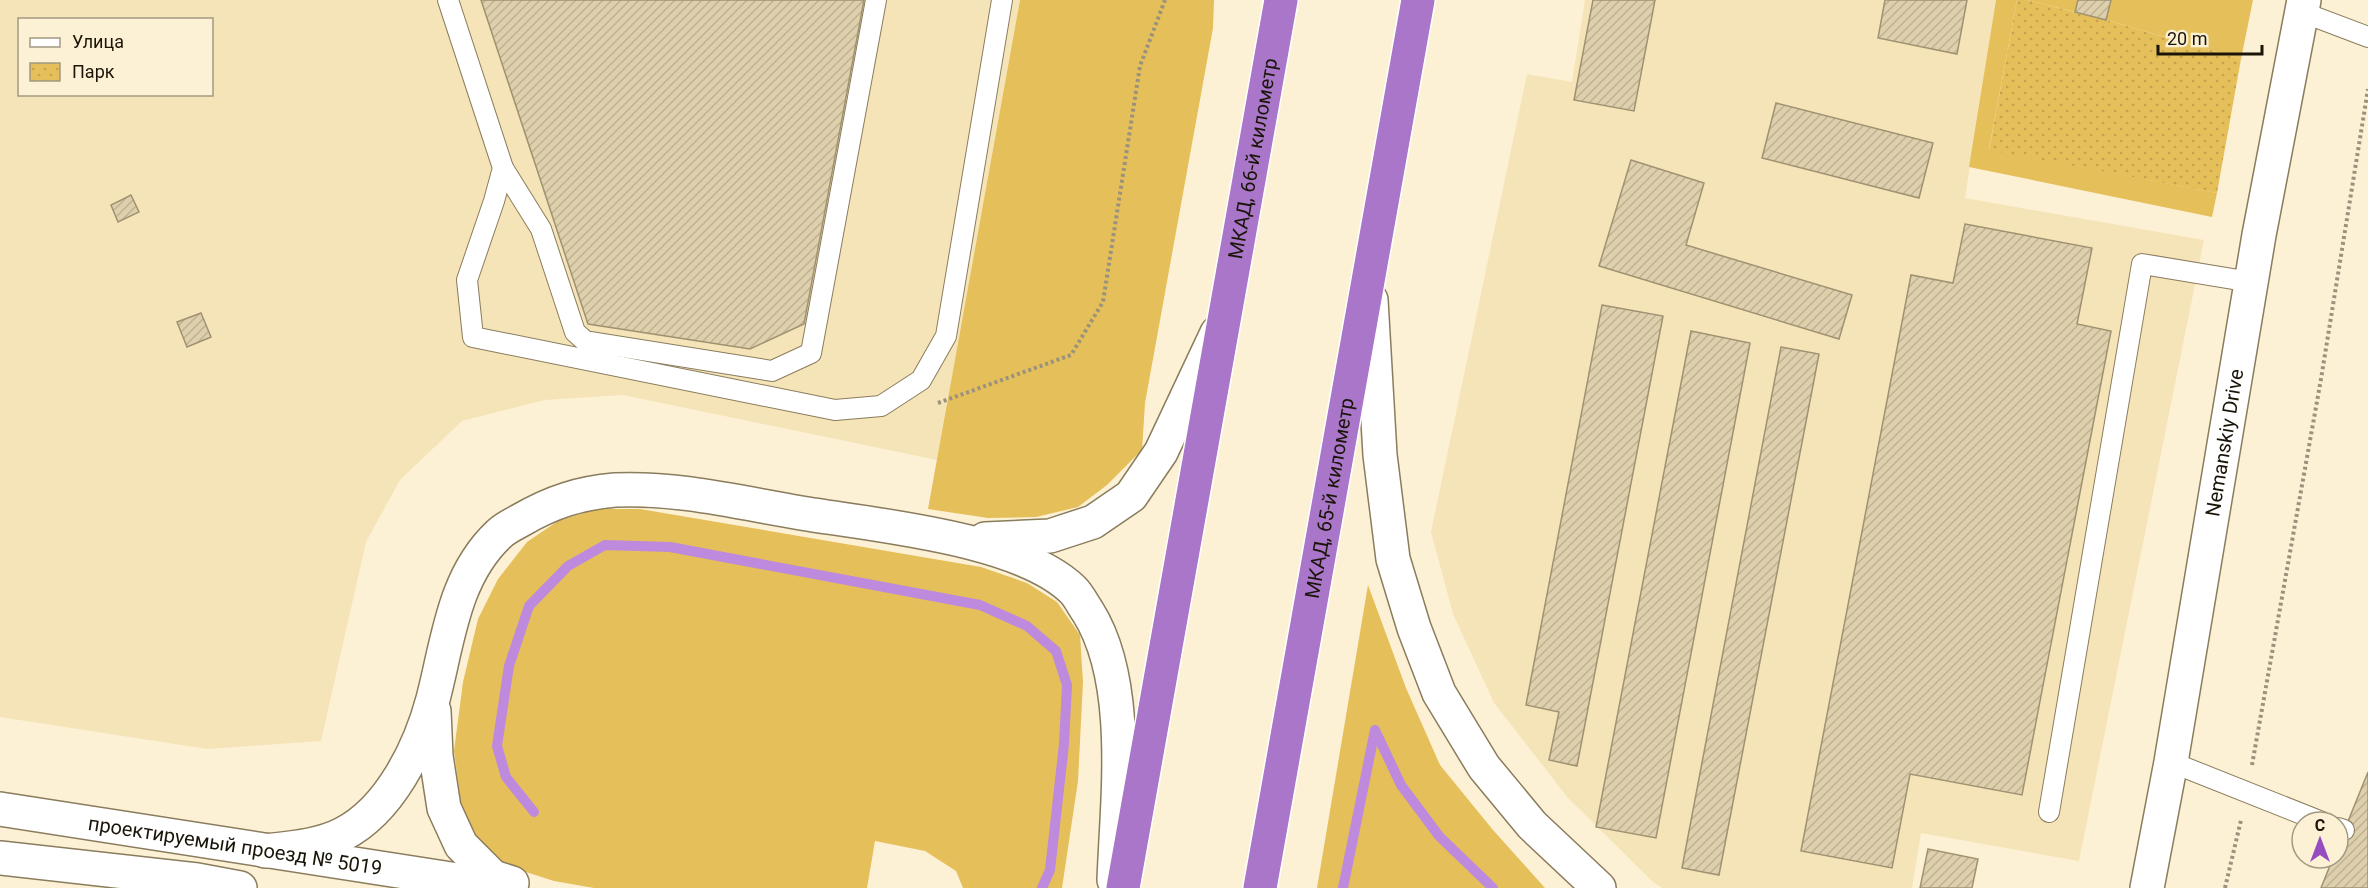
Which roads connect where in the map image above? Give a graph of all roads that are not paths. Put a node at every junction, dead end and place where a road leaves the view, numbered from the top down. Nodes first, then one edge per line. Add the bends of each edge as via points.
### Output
1 (448, 0) edge
2 (876, 0) edge
3 (1002, 0) edge
4 (1281, 0) edge
5 (1418, 0) edge
6 (2303, 6) edge
7 (2368, 37) edge
8 (503, 168) junction
9 (1370, 271) junction
10 (2251, 282) junction
11 (1224, 318) junction
12 (943, 537) junction
13 (433, 701) junction
14 (2171, 762) junction
15 (0, 802) edge
16 (2290, 810) edge
17 (16, 812) edge
18 (2049, 812) dead end
19 (265, 851) junction
20 (0, 858) edge
21 (240, 888) edge
22 (508, 888) edge
23 (528, 888) edge
24 (1114, 888) edge
25 (1124, 888) edge
26 (1260, 888) edge
27 (1599, 888) edge
28 (2146, 888) edge

1 - 8 lane
2 - 8 lane via 811,353 772,371 585,341 575,332 541,229
3 - 8 lane via 946,336 921,380 881,406 835,410 473,337 467,280
4 - 11 highway, МКАД, 66-й километр
5 - 9 highway, МКАД, 65-й километр
6 - 7 lane
6 - 10 street, Nemanskiy Drive
9 - 26 highway, МКАД, 65-й километр
9 - 27 street via 1380,455 1394,559 1414,628 1439,693 1484,767 1532,825
10 - 14 street, Nemanskiy Drive
10 - 18 lane via 2142,264
11 - 12 street via 1161,452 1131,496 1093,522 1050,536
11 - 25 highway
12 - 13 street via 659,491 573,495 500,533 476,562 458,598
12 - 24 street via 999,551 1043,568 1075,591 1101,632 1115,693 1118,769
13 - 19 street via 412,756 388,795 367,819 341,835 306,846
13 - 23 street via 444,808 461,845 493,877
14 - 16 lane
14 - 28 street, Nemanskiy Drive
15 - 17 lane
17 - 19 street, проектируемый проезд № 5019
19 - 22 street, проектируемый проезд № 5019
20 - 21 street, проектируемый проезд № 5019

